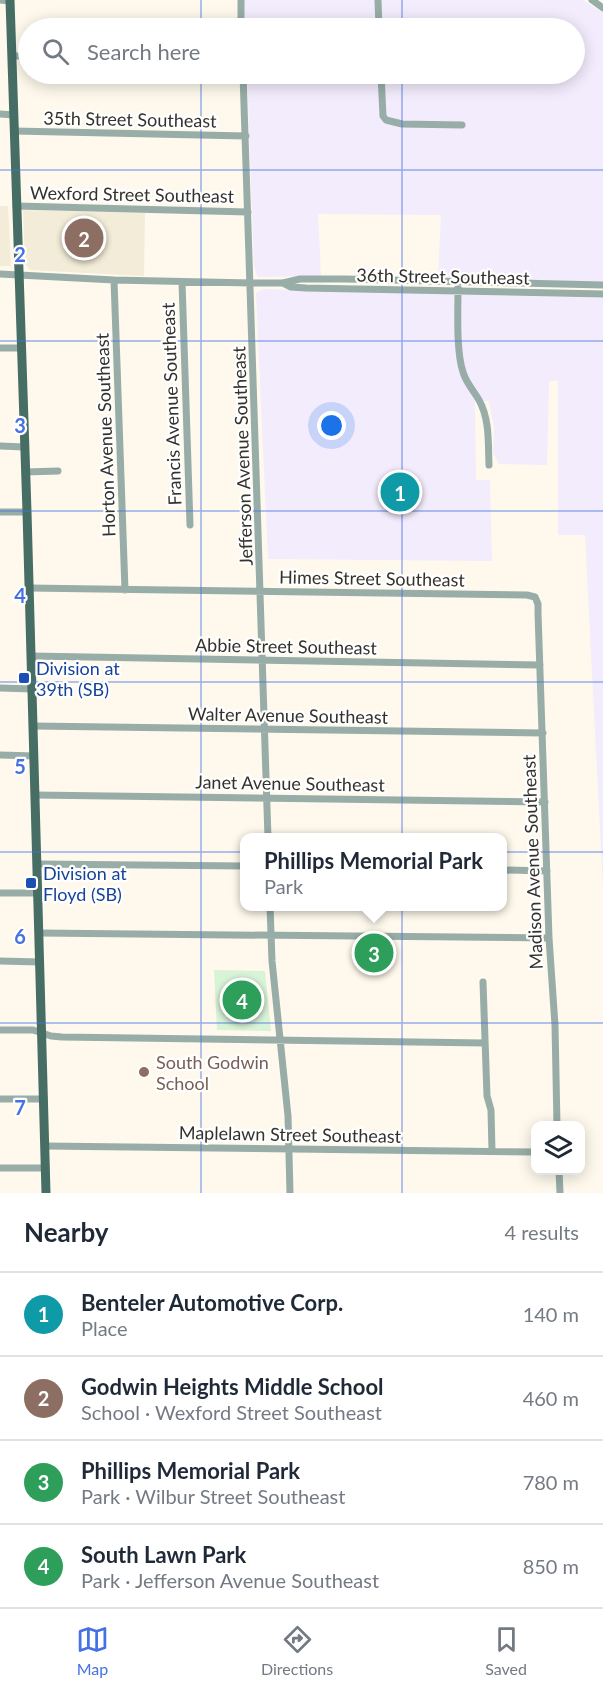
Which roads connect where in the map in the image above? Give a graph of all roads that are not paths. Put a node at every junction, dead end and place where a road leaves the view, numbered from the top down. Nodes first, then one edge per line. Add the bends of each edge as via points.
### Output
1 (0, 0) edge
2 (10, 0) edge
3 (241, 0) edge
4 (378, 0) edge
5 (592, 0) edge
6 (601, 0) edge
7 (603, 7) edge
8 (242, 18) edge
9 (379, 18) edge
10 (12, 56) junction
11 (18, 56) edge
12 (243, 84) edge
13 (382, 84) edge
14 (0, 114) edge
15 (14, 115) junction
16 (462, 124) dead end
17 (14, 131) junction
18 (246, 136) junction
19 (16, 206) junction
20 (248, 212) junction
21 (0, 274) edge
22 (18, 274) junction
23 (114, 280) junction
24 (182, 282) junction
25 (458, 282) junction
26 (251, 283) junction
27 (283, 283) junction
28 (603, 285) edge
29 (458, 292) junction
30 (603, 294) edge
31 (0, 348) edge
32 (21, 348) junction
33 (0, 446) edge
34 (24, 447) junction
35 (489, 465) dead end
36 (58, 471) dead end
37 (25, 472) junction
38 (0, 512) edge
39 (27, 512) junction
40 (190, 525) dead end
41 (29, 588) junction
42 (125, 590) junction
43 (261, 591) junction
44 (535, 597) joint
45 (31, 657) junction
46 (263, 660) junction
47 (540, 665) junction
48 (0, 688) edge
49 (32, 689) junction
50 (34, 726) junction
51 (266, 729) junction
52 (543, 733) junction
53 (0, 755) edge
54 (34, 756) junction
55 (35, 795) junction
56 (267, 798) junction
57 (545, 802) junction
58 (268, 833) edge
59 (38, 864) junction
60 (240, 866) edge
61 (507, 870) edge
62 (547, 871) junction
63 (0, 892) edge
64 (38, 893) junction
65 (270, 911) edge
66 (39, 933) junction
67 (271, 936) junction
68 (549, 938) junction
69 (0, 961) edge
70 (40, 962) junction
71 (483, 981) dead end
72 (0, 1030) edge
73 (42, 1034) junction
74 (279, 1040) junction
75 (485, 1043) junction
76 (0, 1099) edge
77 (44, 1099) junction
78 (557, 1121) edge
79 (45, 1146) junction
80 (289, 1149) junction
81 (492, 1151) junction
82 (531, 1152) edge
83 (0, 1168) edge
84 (46, 1168) junction
85 (559, 1175) edge
86 (46, 1193) edge
87 (290, 1193) edge
88 (560, 1193) edge

1 - 2 street
2 - 10 main road
3 - 8 street
4 - 9 street
5 - 7 street
6 - 7 street
10 - 11 street
10 - 15 main road
12 - 18 street, Jefferson Avenue Southeast
13 - 16 street via 383,110 386,120 392,123
14 - 15 street
15 - 17 main road
17 - 18 street, 35th Street Southeast
17 - 19 main road
18 - 20 street, Jefferson Avenue Southeast
19 - 20 street, Wexford Street Southeast
19 - 22 main road
20 - 26 street, Jefferson Avenue Southeast
21 - 22 street, 36th Street Southeast
22 - 23 street, 36th Street Southeast
22 - 32 main road
23 - 24 street, 36th Street Southeast
23 - 42 street, Horton Avenue Southeast
24 - 26 street, 36th Street Southeast
24 - 40 street, Francis Avenue Southeast
25 - 27 street, 36th Street Southeast via 300,279
25 - 28 street, 36th Street Southeast
25 - 29 street
26 - 27 street, 36th Street Southeast
26 - 43 street, Jefferson Avenue Southeast
27 - 29 street, 36th Street Southeast via 306,288
29 - 30 street, 36th Street Southeast
29 - 35 street via 463,372 484,412
31 - 32 street
32 - 34 main road
33 - 34 street
34 - 37 main road
36 - 37 street
37 - 39 main road
38 - 39 street
39 - 41 main road
41 - 42 street, Himes Street Southeast
41 - 45 main road
42 - 43 street, Himes Street Southeast
43 - 44 street, Himes Street Southeast
43 - 46 street, Jefferson Avenue Southeast
44 - 47 street, Madison Avenue Southeast
45 - 46 street, Abbie Street Southeast
45 - 49 main road
46 - 47 street, Abbie Street Southeast
46 - 51 street, Jefferson Avenue Southeast
47 - 52 street, Madison Avenue Southeast
48 - 49 street
49 - 50 main road
50 - 51 street, Walter Avenue Southeast
50 - 54 main road
51 - 52 street, Walter Avenue Southeast
51 - 56 street, Jefferson Avenue Southeast
52 - 57 street, Madison Avenue Southeast
53 - 54 street
54 - 55 main road
55 - 56 street, Janet Avenue Southeast
55 - 59 main road
56 - 57 street, Janet Avenue Southeast
56 - 58 street, Jefferson Avenue Southeast
57 - 62 street, Madison Avenue Southeast
59 - 60 street
59 - 64 main road
61 - 62 street
62 - 68 street, Madison Avenue Southeast
63 - 64 street
64 - 66 main road
65 - 67 street
66 - 67 street
66 - 70 main road
67 - 68 street
67 - 74 street
68 - 78 street, Madison Avenue Southeast
69 - 70 street
70 - 73 main road
71 - 75 street
72 - 73 street via 33,1030
73 - 74 street
73 - 77 main road
74 - 75 street
74 - 80 street
75 - 81 street
76 - 77 street
77 - 79 main road
79 - 80 street, Maplelawn Street Southeast
79 - 84 main road
80 - 81 street, Maplelawn Street Southeast
80 - 87 street
81 - 82 street, Maplelawn Street Southeast
83 - 84 street
84 - 86 main road
85 - 88 street

